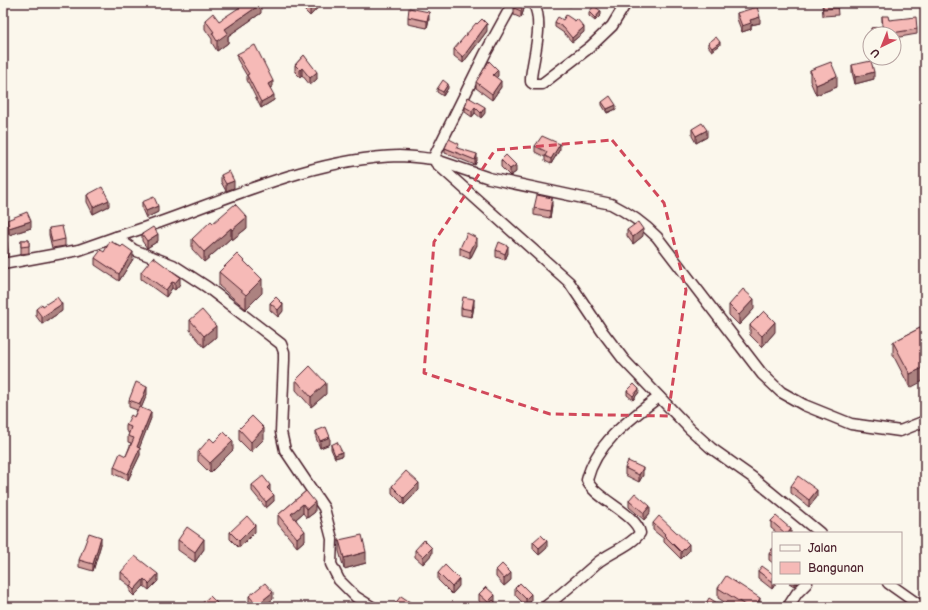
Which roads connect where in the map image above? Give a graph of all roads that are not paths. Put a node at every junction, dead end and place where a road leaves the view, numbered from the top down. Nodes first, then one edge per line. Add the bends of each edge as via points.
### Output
1 (514, 3) edge
2 (533, 3) edge
3 (626, 3) edge
4 (433, 160) junction
5 (116, 237) junction
6 (3, 264) edge
7 (659, 398) junction
8 (925, 421) edge
9 (819, 532) edge
10 (806, 584) edge
11 (889, 584) edge
12 (372, 607) edge
13 (545, 607) edge
14 (788, 607) edge
15 (922, 607) edge

1 - 4 street via 485,54
2 - 3 street via 538,14 531,82 537,85 555,75 590,47 612,26
4 - 5 street via 400,156 339,163 278,180
4 - 7 street via 569,282 624,360
4 - 8 street via 489,178 611,204 628,212 657,237 762,374 781,392 804,405 851,424 900,431
5 - 6 street via 79,250
5 - 12 street via 134,250 173,265 200,282 281,344 284,360 281,432 285,450 324,508 332,539 331,564 339,580 356,597
7 - 9 street via 711,448
7 - 13 street via 612,436 587,480 594,490 633,522 640,533 598,563
10 - 14 street
11 - 15 street

